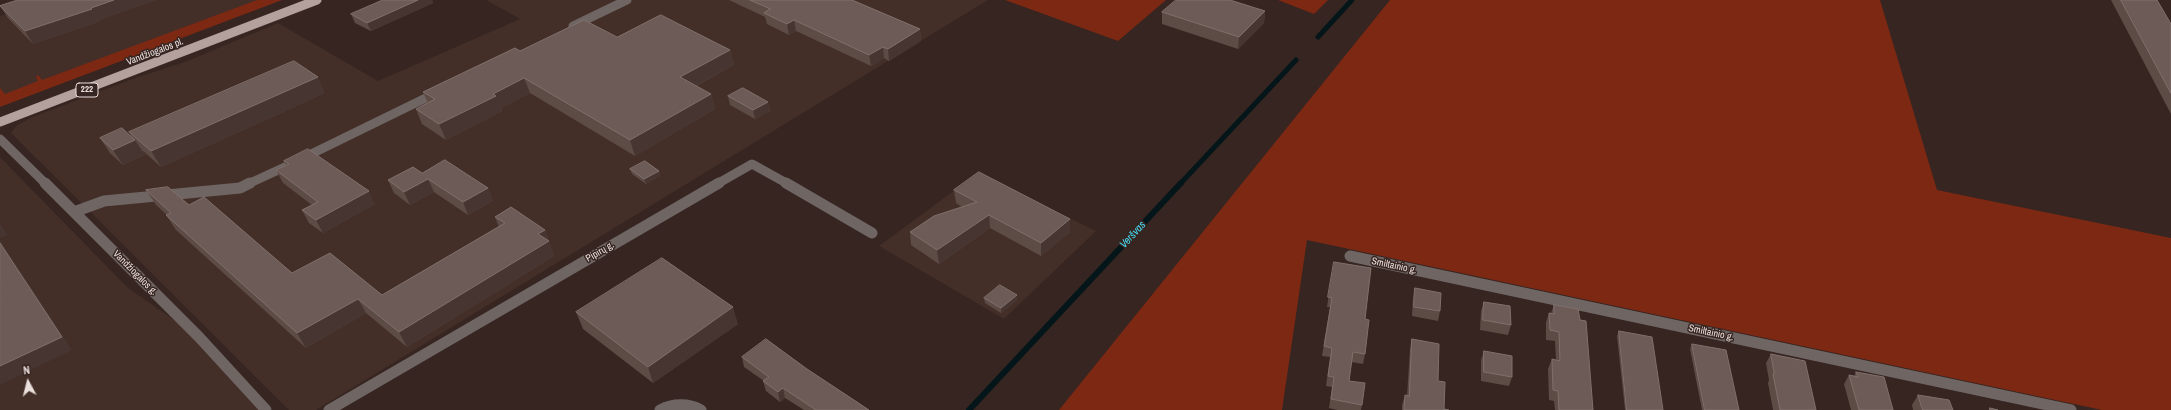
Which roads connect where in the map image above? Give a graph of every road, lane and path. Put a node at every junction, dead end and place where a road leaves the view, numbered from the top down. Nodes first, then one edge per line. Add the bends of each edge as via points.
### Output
1 (317, 0) edge
2 (627, 0) edge
3 (562, 32) edge
4 (449, 86) edge
5 (0, 122) edge
6 (0, 139) edge
7 (74, 212) junction
8 (872, 233) dead end
9 (1350, 256) dead end
10 (266, 410) edge
11 (329, 410) edge
12 (660, 410) edge
13 (701, 410) edge
14 (2071, 410) edge

1 - 5 main road, Vandžiogalos pl. / 222
2 - 3 street
4 - 7 street via 240,188 104,201
6 - 7 street, Vandžiogalos g.
7 - 10 street, Vandžiogalos g. via 199,337
8 - 11 street, Pipirų g. via 752,164
9 - 14 street, Smiltainio g.
12 - 13 street via 664,407 694,405

